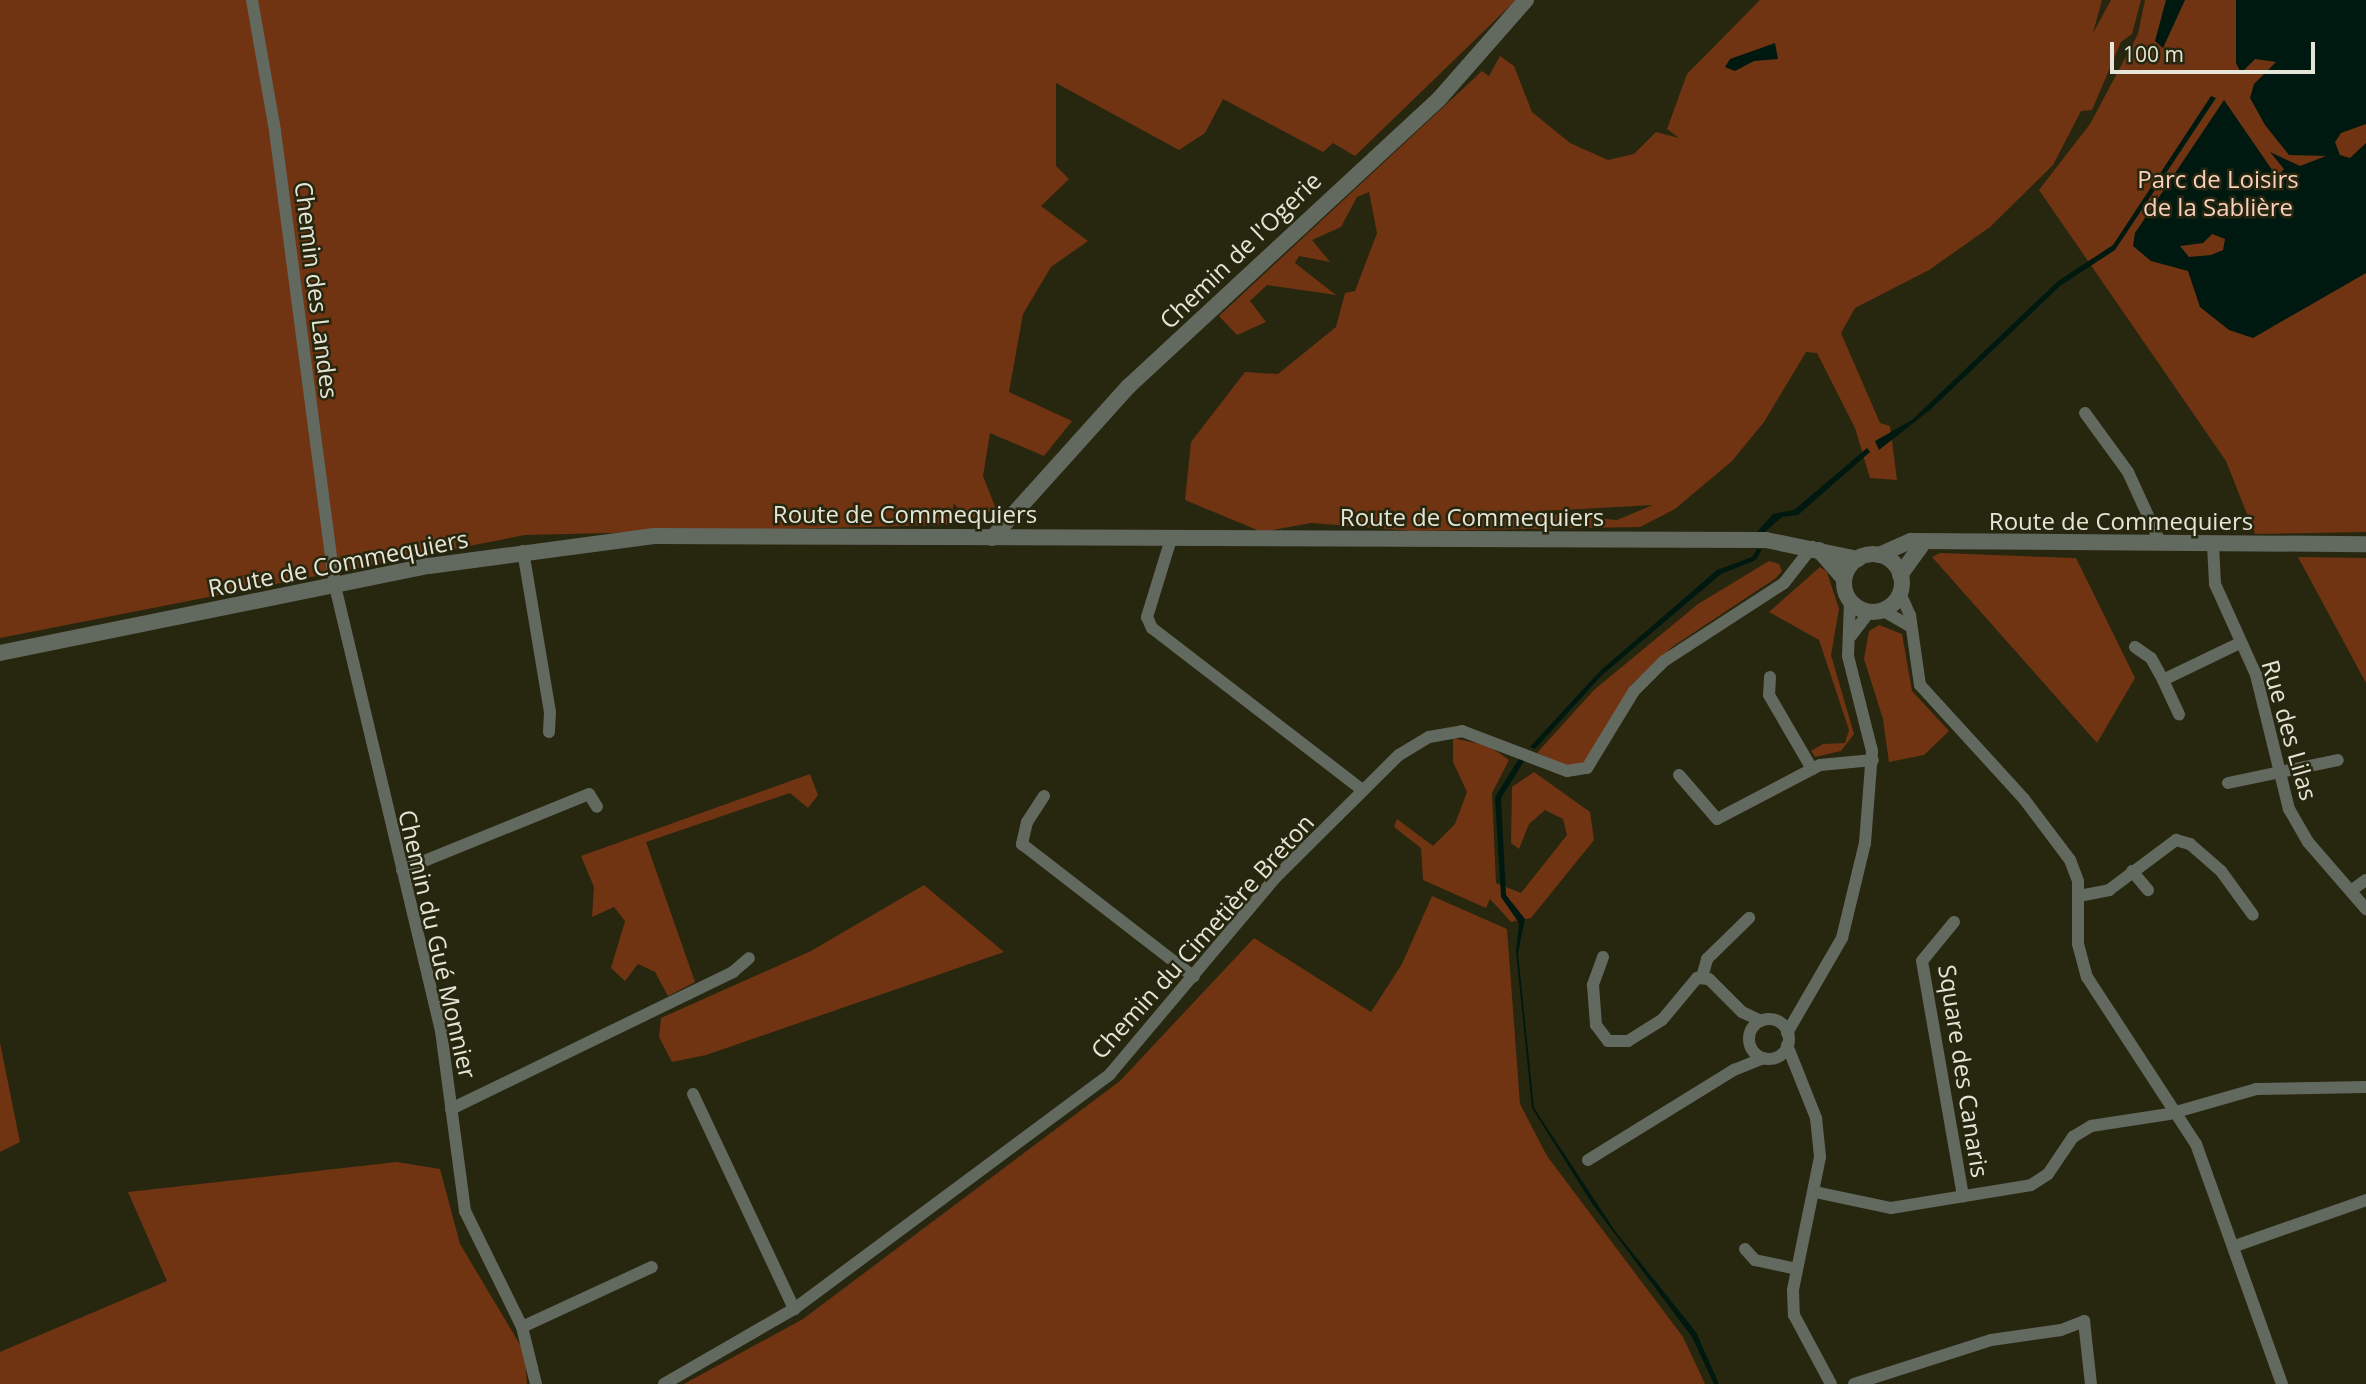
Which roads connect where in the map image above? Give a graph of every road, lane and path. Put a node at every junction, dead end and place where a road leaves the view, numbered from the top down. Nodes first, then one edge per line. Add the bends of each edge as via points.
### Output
1 (252, 0) edge
2 (1526, 0) edge
3 (2085, 413) dead end
4 (992, 538) junction
5 (1171, 539) junction
6 (2161, 544) junction
7 (2366, 544) edge
8 (1922, 545) junction
9 (2213, 545) junction
10 (1815, 548) junction
11 (523, 551) junction
12 (1880, 555) junction
13 (1858, 559) junction
14 (1900, 576) junction
15 (1844, 579) junction
16 (335, 586) junction
17 (1900, 593) junction
18 (1850, 601) junction
19 (1875, 611) junction
20 (1910, 626) junction
21 (1851, 636) junction
22 (2240, 643) junction
23 (2135, 647) dead end
24 (0, 653) edge
25 (1770, 677) dead end
26 (2162, 680) junction
27 (2179, 715) dead end
28 (549, 732) dead end
29 (1873, 760) junction
30 (2338, 760) dead end
31 (1812, 769) junction
32 (2278, 772) junction
33 (1679, 775) dead end
34 (2228, 783) dead end
35 (1363, 790) junction
36 (1044, 796) dead end
37 (597, 807) dead end
38 (402, 870) junction
39 (2132, 871) junction
40 (2366, 880) edge
41 (2148, 890) dead end
42 (2352, 890) junction
43 (2079, 896) junction
44 (2366, 909) edge
45 (2253, 915) dead end
46 (1749, 918) dead end
47 (1954, 922) dead end
48 (1603, 957) dead end
49 (749, 958) dead end
50 (1194, 977) junction
51 (1702, 977) junction
52 (1800, 1007) junction
53 (1742, 1012) junction
54 (1761, 1021) junction
55 (1776, 1021) junction
56 (1750, 1032) junction
57 (1787, 1039) junction
58 (1751, 1048) junction
59 (1770, 1058) junction
60 (1794, 1067) junction
61 (1734, 1070) junction
62 (2366, 1087) edge
63 (693, 1094) dead end
64 (451, 1109) junction
65 (2175, 1111) junction
66 (1588, 1160) dead end
67 (1815, 1192) junction
68 (1963, 1196) junction
69 (2366, 1200) edge
70 (2235, 1246) junction
71 (1745, 1249) dead end
72 (652, 1267) dead end
73 (1797, 1269) junction
74 (794, 1309) junction
75 (522, 1327) junction
76 (536, 1384) edge
77 (664, 1384) edge
78 (1831, 1384) edge
79 (1854, 1384) edge
80 (2091, 1384) edge
81 (2282, 1384) edge

1 - 16 street, Chemin des Landes via 275,131
2 - 4 street, Chemin de l'Ogerie via 1439,99 1129,386
3 - 6 street via 2128,472
4 - 5 street, Route de Commequiers
4 - 11 street, Route de Commequiers via 654,536
5 - 10 street, Route de Commequiers via 1751,540
5 - 35 street via 1147,617 1152,628
6 - 8 street, Route de Commequiers
6 - 9 street, Route de Commequiers
7 - 9 street, Route de Commequiers
8 - 12 street, Route de Commequiers via 1911,541
8 - 14 street
9 - 22 street, Rue des Lilas via 2215,584
10 - 13 street, Route de Commequiers
10 - 15 street
10 - 35 street, Chemin du Cimetière Breton via 1784,583 1664,662 1634,691 1602,753 1587,768 1567,771 1493,739 1447,732 1407,749
11 - 16 street, Route de Commequiers
11 - 28 street via 550,712
12 - 13 street
12 - 14 street
13 - 15 street
14 - 17 street
15 - 18 street
16 - 24 street, Route de Commequiers
16 - 38 street, Chemin du Gué Monnier
17 - 19 street
17 - 20 street
18 - 19 street
18 - 21 street
19 - 20 street
19 - 21 street
20 - 43 street via 1920,685 2053,836 2075,870
21 - 29 street via 1850,666
22 - 26 street
22 - 32 street, Rue des Lilas via 2256,675
23 - 26 street via 2151,658
25 - 31 street via 1769,695
26 - 27 street
29 - 31 street via 1838,760
29 - 52 street via 1855,901 1833,957
30 - 32 street
31 - 33 street via 1717,819
32 - 34 street
32 - 42 street, Rue des Lilas via 2300,831
35 - 50 street, Chemin du Cimetière Breton via 1276,877
36 - 50 street via 1022,844
37 - 38 street via 589,794
38 - 64 street, Chemin du Gué Monnier via 441,1031
39 - 41 street
39 - 43 street via 2097,896
39 - 45 street via 2176,840 2190,844 2221,871
40 - 42 street
42 - 44 street, Rue des Lilas
43 - 65 street via 2078,944 2087,977
46 - 51 street via 1707,959
47 - 68 street, Square des Canaris via 1922,961
48 - 51 street via 1593,985 1596,1026 1615,1043 1662,1020 1691,983
49 - 64 street via 733,972
50 - 74 street, Chemin du Cimetière Breton via 1110,1074
51 - 53 street
52 - 55 street
52 - 57 street
53 - 54 street
53 - 56 street
54 - 55 street
54 - 56 street
55 - 57 street
56 - 58 street
57 - 59 street
57 - 60 street
58 - 59 street
58 - 61 street
59 - 60 street
59 - 61 street
60 - 67 street via 1816,1118 1820,1157
61 - 66 street
62 - 65 street via 2256,1089
63 - 74 street
64 - 75 street, Chemin du Gué Monnier via 465,1211
65 - 68 street via 2081,1130 2040,1181
65 - 70 street via 2205,1163
67 - 68 street via 1891,1208
67 - 73 street
69 - 70 street
70 - 81 street
71 - 73 street via 1755,1260
72 - 75 street
73 - 78 street via 1794,1315
74 - 77 street, Chemin du Cimetière Breton
75 - 76 street, Chemin du Gué Monnier
79 - 80 street via 1991,1340 2061,1331 2084,1321

